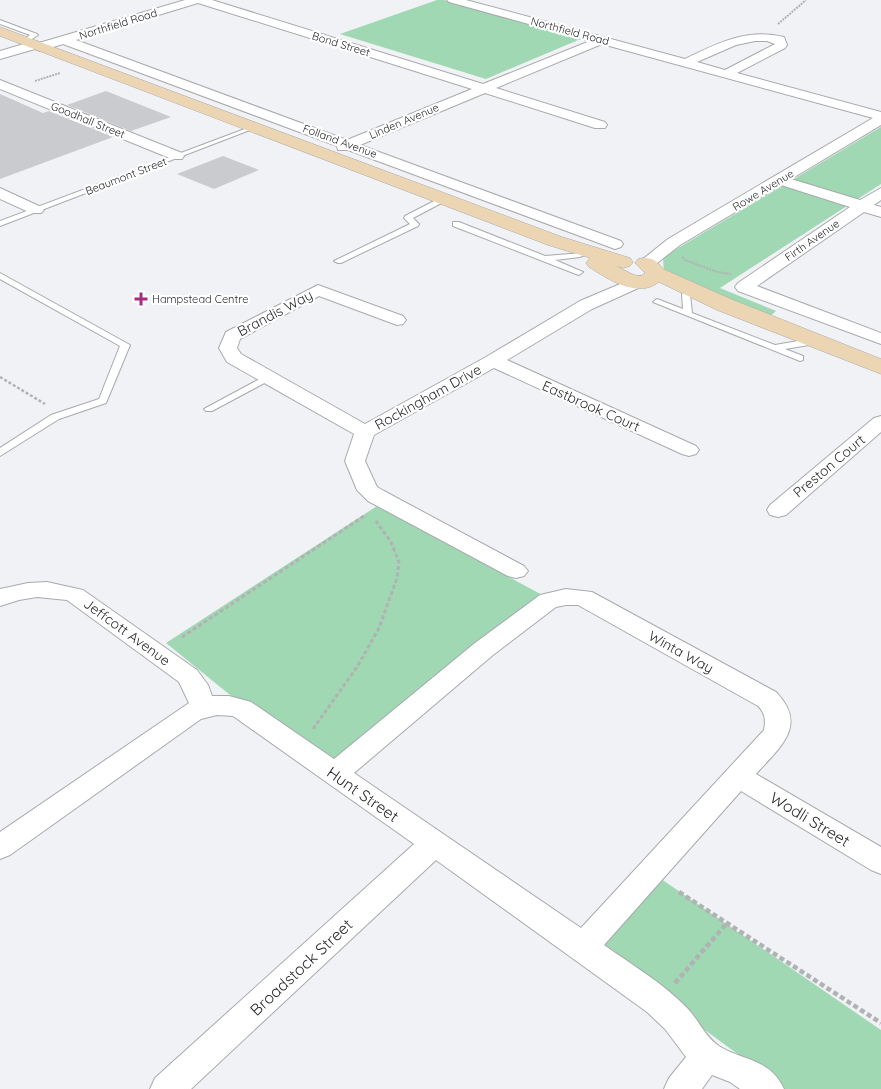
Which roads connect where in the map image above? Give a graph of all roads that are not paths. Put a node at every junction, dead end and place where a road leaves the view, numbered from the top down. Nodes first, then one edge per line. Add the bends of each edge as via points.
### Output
1 (198, 0) edge
2 (453, 0) edge
3 (0, 22) edge
4 (0, 31) edge
5 (64, 40) junction
6 (602, 40) junction
7 (33, 44) junction
8 (0, 55) edge
9 (686, 63) junction
10 (726, 74) junction
11 (0, 84) edge
12 (483, 88) junction
13 (881, 118) edge
14 (600, 125) dead end
15 (252, 128) junction
16 (220, 140) junction
17 (230, 143) dead end
18 (350, 144) junction
19 (326, 154) junction
20 (177, 156) junction
21 (780, 180) junction
22 (0, 193) edge
23 (881, 193) edge
24 (445, 199) junction
25 (861, 206) junction
26 (36, 210) junction
27 (477, 212) junction
28 (881, 212) edge
29 (0, 224) edge
30 (456, 224) dead end
31 (475, 231) junction
32 (555, 241) junction
33 (544, 258) junction
34 (338, 261) dead end
35 (580, 263) junction
36 (616, 263) junction
37 (646, 274) junction
38 (0, 276) edge
39 (686, 294) junction
40 (657, 302) dead end
41 (586, 305) junction
42 (724, 306) junction
43 (803, 310) junction
44 (688, 314) junction
45 (397, 320) dead end
46 (776, 338) junction
47 (881, 339) edge
48 (800, 358) dead end
49 (494, 361) junction
50 (881, 367) edge
51 (268, 377) junction
52 (209, 410) dead end
53 (881, 422) edge
54 (365, 432) junction
55 (690, 450) dead end
56 (0, 453) edge
57 (778, 510) dead end
58 (516, 572) dead end
59 (0, 598) edge
60 (203, 707) junction
61 (334, 774) junction
62 (738, 776) junction
63 (434, 844) junction
64 (0, 847) edge
65 (881, 862) edge
66 (583, 946) junction
67 (706, 1057) junction
68 (167, 1089) edge
69 (681, 1089) edge
70 (767, 1089) edge

1 - 5 street, Northfield Road
1 - 12 street, Bond Street
2 - 6 street, Northfield Road
3 - 7 lane via 35,35
4 - 7 street, Folland Avenue
5 - 7 street, Northfield Road
5 - 18 street, Folland Avenue
6 - 9 street, Northfield Road
6 - 12 street, Linden Avenue
7 - 8 street, Northfield Road
7 - 15 street, Folland Avenue
9 - 10 street, Northfield Road
9 - 10 street via 737,39 771,37 780,40 781,45
10 - 13 street, Northfield Road
11 - 20 street, Goodhall Street
12 - 14 street
12 - 18 street, Linden Avenue
13 - 21 street, Rowe Avenue
15 - 16 lane, Beaumont Street
15 - 19 street, Folland Avenue
16 - 17 lane
16 - 20 lane, Beaumont Street
18 - 19 street, Linden Avenue
18 - 36 street, Folland Avenue
19 - 24 street, Folland Avenue
20 - 26 lane, Beaumont Street
21 - 25 street
21 - 37 street, Rowe Avenue via 674,242
22 - 26 street
23 - 25 street, Firth Avenue
24 - 27 street, Folland Avenue
24 - 34 lane via 408,218 415,224
25 - 28 street
25 - 43 street, Firth Avenue via 738,281
26 - 29 lane, Beaumont Street
27 - 31 lane
27 - 32 street, Folland Avenue
30 - 31 lane
31 - 33 lane
32 - 35 street, Folland Avenue
32 - 36 street, Folland Avenue
33 - 35 lane
33 - 35 lane
35 - 36 street, Folland Avenue
36 - 37 street
36 - 41 street, Rockingham Drive
37 - 39 street
37 - 41 street, Rockingham Drive
37 - 42 street
38 - 56 lane via 125,345 103,401 55,417
39 - 42 street
39 - 44 lane
40 - 44 lane
41 - 49 street, Rockingham Drive
42 - 46 street
43 - 46 street
43 - 47 street
44 - 46 lane
45 - 51 street, Brandis Way via 318,290 232,336 228,348 234,358
46 - 48 lane
46 - 50 street via 815,341
49 - 54 street, Rockingham Drive
49 - 55 street, Eastbrook Court
51 - 52 lane
51 - 54 street, Brandis Way
53 - 57 street, Preston Court
54 - 58 street, Rockingham Drive via 355,461 368,490
59 - 60 street, Jeffcott Avenue via 28,590 64,591 75,595 188,676
60 - 61 street, Hunt Street via 242,709
60 - 64 street, Hunt Street
61 - 62 street, Winta Way via 484,649 548,601 570,596 584,598 773,705 779,718 776,734
61 - 63 street, Hunt Street
62 - 65 street, Wodli Street
62 - 66 street, Winta Way
63 - 66 street, Hunt Street
63 - 68 street, Broadstock Street
66 - 67 street, Hunt Street via 661,1005
67 - 69 street
67 - 70 street via 742,1071

